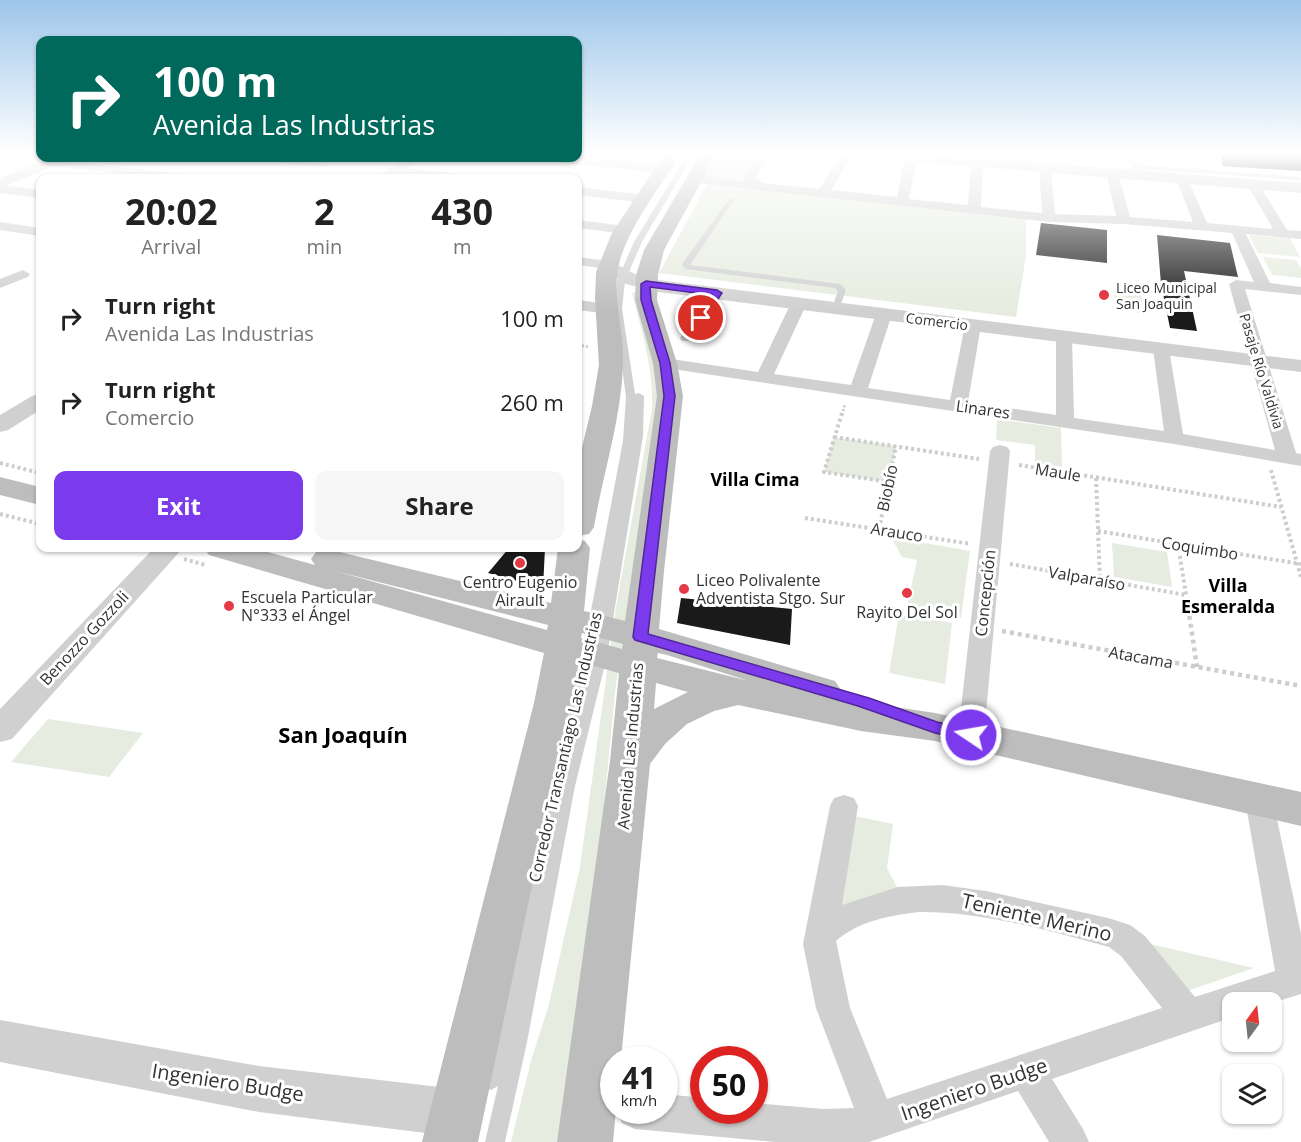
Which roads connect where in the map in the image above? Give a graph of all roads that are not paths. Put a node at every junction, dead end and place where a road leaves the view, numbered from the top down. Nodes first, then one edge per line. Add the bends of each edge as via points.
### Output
1 (640, 206) edge
2 (659, 206) edge
3 (665, 206) edge
4 (679, 206) edge
5 (727, 206) edge
6 (941, 206) edge
7 (974, 206) edge
8 (1048, 206) edge
9 (1121, 206) edge
10 (1193, 206) edge
11 (1266, 206) edge
12 (974, 210) junction
13 (1049, 218) junction
14 (1124, 220) junction
15 (582, 225) edge
16 (0, 226) edge
17 (1202, 227) junction
18 (625, 230) junction
19 (1237, 230) junction
20 (36, 231) edge
21 (1283, 234) junction
22 (1301, 235) edge
23 (582, 262) edge
24 (23, 274) dead end
25 (626, 275) junction
26 (0, 284) edge
27 (1264, 287) junction
28 (1301, 291) edge
29 (717, 293) junction
30 (799, 303) junction
31 (582, 306) edge
32 (836, 308) junction
33 (608, 309) junction
34 (884, 314) junction
35 (973, 325) junction
36 (1064, 337) junction
37 (688, 338) dead end
38 (1161, 349) junction
39 (1259, 361) junction
40 (665, 363) junction
41 (1301, 366) edge
42 (764, 377) junction
43 (858, 391) junction
44 (36, 403) edge
45 (958, 406) junction
46 (1065, 422) junction
47 (0, 425) edge
48 (1174, 438) junction
49 (999, 456) road end
50 (1294, 458) edge
51 (0, 486) edge
52 (36, 495) edge
53 (582, 510) edge
54 (165, 552) edge
55 (233, 552) edge
56 (294, 552) edge
57 (575, 552) edge
58 (586, 638) junction
59 (639, 651) junction
60 (739, 692) junction
61 (0, 730) edge
62 (953, 731) junction
63 (630, 761) junction
64 (1259, 800) junction
65 (844, 806) dead end
66 (1301, 809) edge
67 (821, 935) junction
68 (1297, 980) edge
69 (1189, 1016) junction
70 (0, 1041) edge
71 (611, 1046) edge
72 (1027, 1071) junction
73 (464, 1118) edge
74 (678, 1120) edge
75 (878, 1122) junction
76 (495, 1142) edge
77 (1070, 1142) edge

1 - 18 main road, Avenida Las Industrias
2 - 25 lane, Corredor Transantiago Las Industrias via 638,242
3 - 25 lane, Corredor Transantiago Las Industrias
4 - 25 main road, Avenida Las Industrias via 648,267
5 - 32 lane via 686,264 688,267 841,288
6 - 12 street
7 - 12 street
8 - 13 street
9 - 14 street
10 - 17 street
11 - 21 street
12 - 13 street
13 - 14 street
14 - 17 street
15 - 18 street
16 - 20 street
17 - 19 street
18 - 25 main road, Avenida Las Industrias
19 - 21 street
19 - 27 street
21 - 22 street
23 - 25 street, Comercio
24 - 26 street
25 - 29 street, Comercio
25 - 33 main road, Avenida Las Industrias via 606,281
25 - 40 main road, Avenida Las Industrias via 646,300
25 - 58 lane, Corredor Transantiago Las Industrias via 618,309 631,408 628,441
27 - 28 street
27 - 39 street, Pasaje Río Valdivia via 1236,284
29 - 30 street, Comercio
29 - 37 street
30 - 32 street, Comercio
30 - 42 street
31 - 33 street
32 - 34 street, Comercio
33 - 53 main road, Avenida Las Industrias via 610,374
34 - 35 street, Comercio
34 - 43 street
35 - 36 street, Comercio
35 - 45 street
36 - 38 street, Comercio
36 - 46 street
38 - 39 street, Comercio
38 - 48 street
39 - 41 street, Comercio
39 - 50 street, Pasaje Río Valdivia
40 - 42 street, Linares
40 - 59 main road, Avenida Las Industrias via 670,396
42 - 43 street, Linares
43 - 45 street, Linares
44 - 47 street
45 - 46 street, Linares
46 - 48 street, Linares
48 - 50 street, Linares
49 - 62 street, Concepción via 981,627
51 - 52 main road
54 - 61 street, Benozzo Gozzoli
55 - 58 main road via 377,596
56 - 58 main road
57 - 58 main road
58 - 59 main road
58 - 73 main road via 553,703
58 - 76 lane, Corredor Transantiago Las Industrias via 567,786
59 - 60 main road
59 - 62 main road via 863,702
59 - 63 main road, Avenida Las Industrias
60 - 62 main road
60 - 63 main road via 676,711 650,732
62 - 64 main road
63 - 71 main road, Avenida Las Industrias
64 - 66 main road
64 - 68 street
65 - 67 street
67 - 69 street, Teniente Merino via 831,925 859,913 903,900 946,897 988,904 1119,935 1133,946
67 - 75 street via 820,953 833,1008
68 - 69 street, Ingeniero Budge
69 - 72 street, Ingeniero Budge
70 - 73 street, Ingeniero Budge via 259,1089
72 - 75 street, Ingeniero Budge
72 - 77 street
74 - 75 street, Ingeniero Budge via 824,1128

